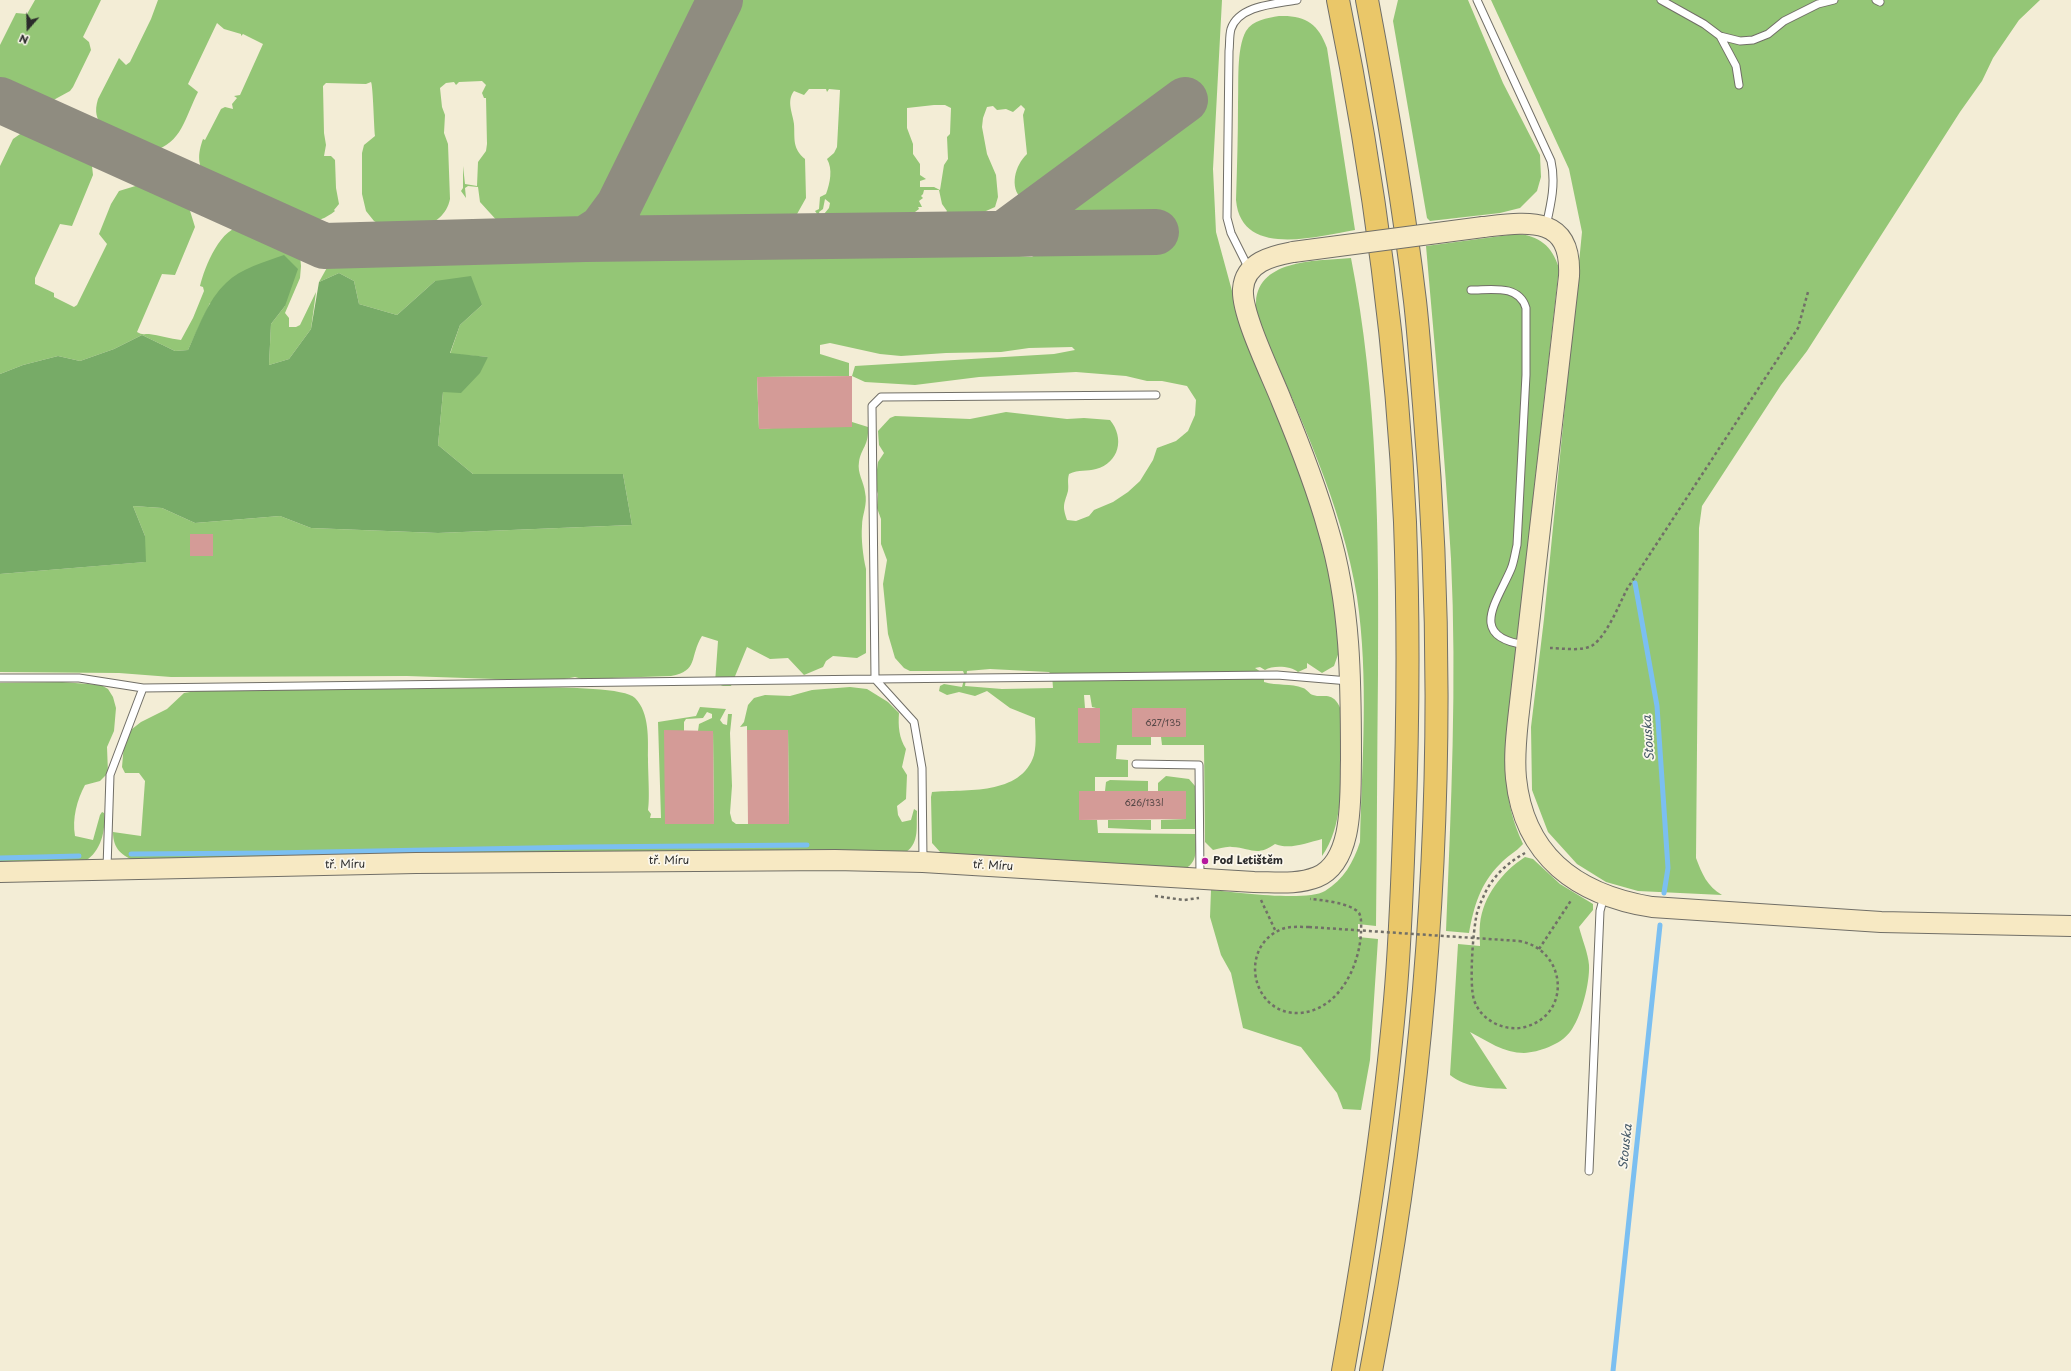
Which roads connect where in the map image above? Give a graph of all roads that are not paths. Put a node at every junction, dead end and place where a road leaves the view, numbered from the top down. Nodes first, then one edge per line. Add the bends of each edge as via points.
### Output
1 (1297, 0) edge
2 (1338, 0) edge
3 (1367, 0) edge
4 (1477, 0) edge
5 (1661, 0) edge
6 (1834, 0) edge
7 (1720, 36) junction
8 (1740, 85) dead end
9 (1546, 226) junction
10 (1250, 271) junction
11 (1471, 290) dead end
12 (1156, 395) dead end
13 (1526, 645) junction
14 (0, 678) edge
15 (875, 679) junction
16 (1351, 681) junction
17 (143, 688) junction
18 (1136, 764) dead end
19 (923, 862) junction
20 (107, 870) junction
21 (0, 872) edge
22 (1203, 888) junction
23 (1604, 896) junction
24 (2071, 926) edge
25 (1589, 1171) dead end
26 (1343, 1371) edge
27 (1371, 1371) edge

1 - 10 lane via 1249,10 1239,16 1231,29 1227,218 1231,233
2 - 26 highway via 1372,187 1396,390 1405,521 1408,693 1402,883 1395,998 1366,1238
3 - 27 highway via 1400,183 1415,305 1433,535 1436,699 1436,770 1423,1002 1407,1153
4 - 9 lane via 1550,161 1554,187
5 - 7 lane
6 - 7 lane via 1818,4 1784,21 1768,34 1753,40
7 - 8 lane via 1736,66
9 - 10 main road, bridge via 1520,222 1293,252 1263,260
9 - 13 main road via 1556,232 1563,241 1569,276
10 - 16 main road via 1243,288 1246,310 1310,474 1338,566 1347,624
11 - 13 lane via 1516,292 1524,301 1526,308 1526,375 1517,545 1511,569 1495,598 1491,617 1493,629 1504,640
12 - 15 lane via 881,397 872,406
13 - 23 main road via 1518,720 1516,771 1523,812 1538,846 1556,866 1582,885
14 - 17 lane via 79,678
15 - 16 lane via 1277,675
15 - 17 lane
15 - 19 lane via 914,722 922,768
16 - 22 main road, tř. Míru via 1348,824 1343,847 1332,865 1318,876 1300,881 1254,882
17 - 20 lane via 110,775
18 - 22 lane via 1199,765
19 - 20 main road, tř. Míru via 835,860 432,863
19 - 22 main road, tř. Míru
20 - 21 main road, tř. Míru
23 - 24 main road via 1640,905 1698,911 1881,922
23 - 25 lane via 1600,911

